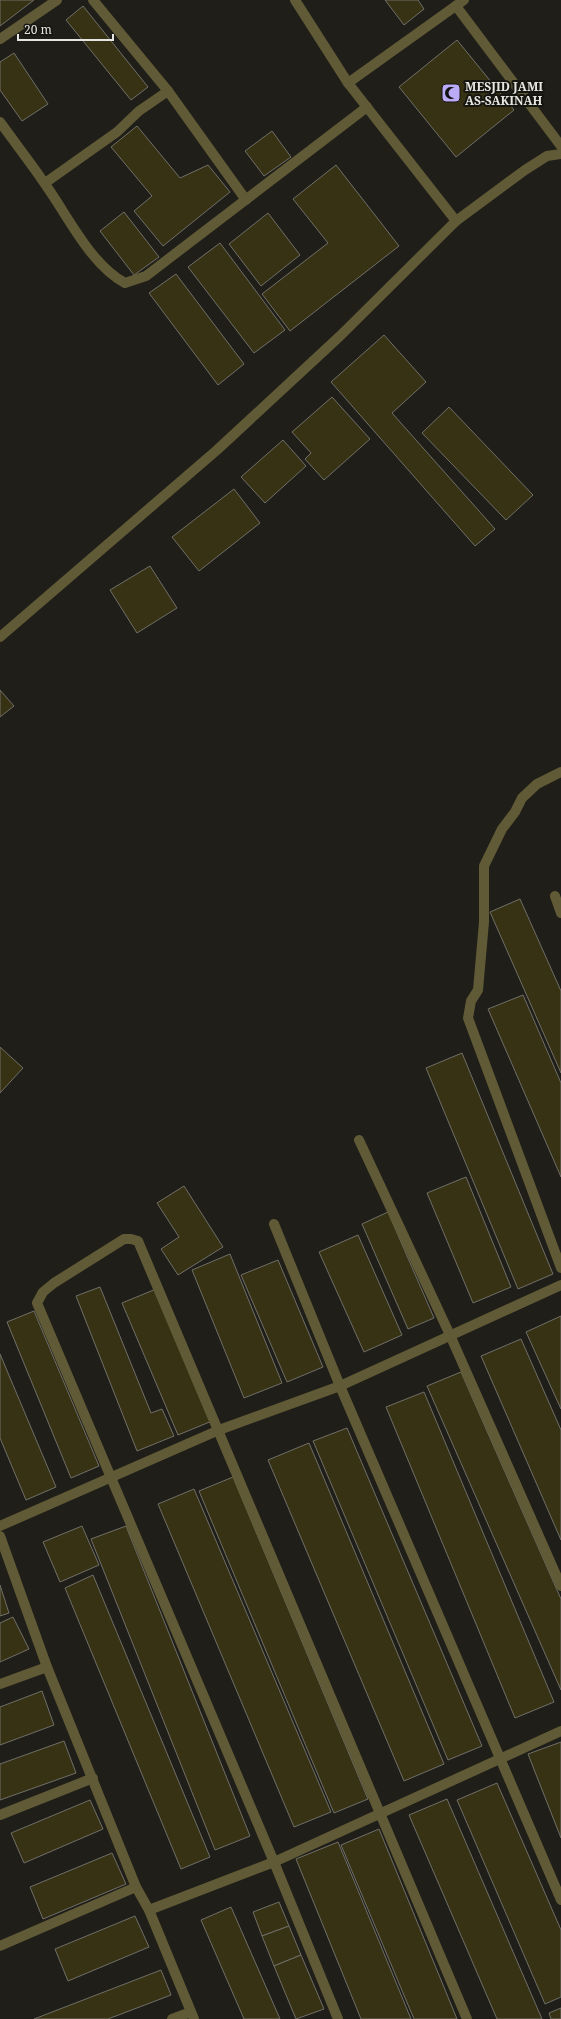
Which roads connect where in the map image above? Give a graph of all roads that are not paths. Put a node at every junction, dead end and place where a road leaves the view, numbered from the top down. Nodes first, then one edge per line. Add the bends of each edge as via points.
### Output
1 (57, 0) edge
2 (93, 0) edge
3 (296, 0) edge
4 (460, 3) edge
5 (0, 39) edge
6 (348, 83) junction
7 (168, 91) junction
8 (367, 107) junction
9 (0, 122) edge
10 (561, 146) edge
11 (561, 154) edge
12 (45, 183) junction
13 (246, 200) junction
14 (456, 221) junction
15 (0, 637) edge
16 (561, 772) edge
17 (555, 896) dead end
18 (561, 913) edge
19 (359, 1140) dead end
20 (274, 1224) dead end
21 (561, 1268) edge
22 (561, 1285) edge
23 (450, 1335) junction
24 (340, 1386) junction
25 (219, 1430) junction
26 (110, 1479) junction
27 (0, 1526) edge
28 (0, 1536) edge
29 (561, 1586) edge
30 (47, 1667) junction
31 (0, 1684) edge
32 (561, 1731) edge
33 (500, 1759) junction
34 (93, 1778) junction
35 (379, 1814) junction
36 (0, 1815) edge
37 (274, 1862) junction
38 (136, 1887) junction
39 (561, 1900) edge
40 (149, 1910) junction
41 (0, 1946) edge
42 (192, 2015) edge
43 (172, 2019) edge
44 (338, 2019) edge
45 (466, 2019) edge

1 - 5 street
2 - 7 street
3 - 6 street
4 - 6 street
4 - 10 street
6 - 8 street
7 - 12 street via 139,111 117,132
7 - 13 street
8 - 13 street
8 - 14 street
9 - 12 street
11 - 14 street via 547,156 524,170
12 - 13 street via 96,259 113,276 125,283 146,276
14 - 15 street via 340,336 217,450
16 - 21 street via 537,784 522,798 502,829 484,866 484,915 478,990 471,1001 468,1018
17 - 18 street
19 - 23 street
20 - 24 street
22 - 23 street
23 - 24 street
23 - 29 street
24 - 25 street
24 - 33 street
25 - 26 street
25 - 26 street via 138,1241 131,1239 117,1243 54,1282 43,1292 37,1303
25 - 35 street
26 - 27 street
26 - 37 street
28 - 30 street
30 - 31 street
30 - 34 street
32 - 33 street
33 - 35 street
33 - 39 street
34 - 36 street
34 - 38 street
35 - 37 street
35 - 45 street
37 - 40 street
37 - 44 street
38 - 40 street
38 - 41 street
40 - 42 street
42 - 43 street

